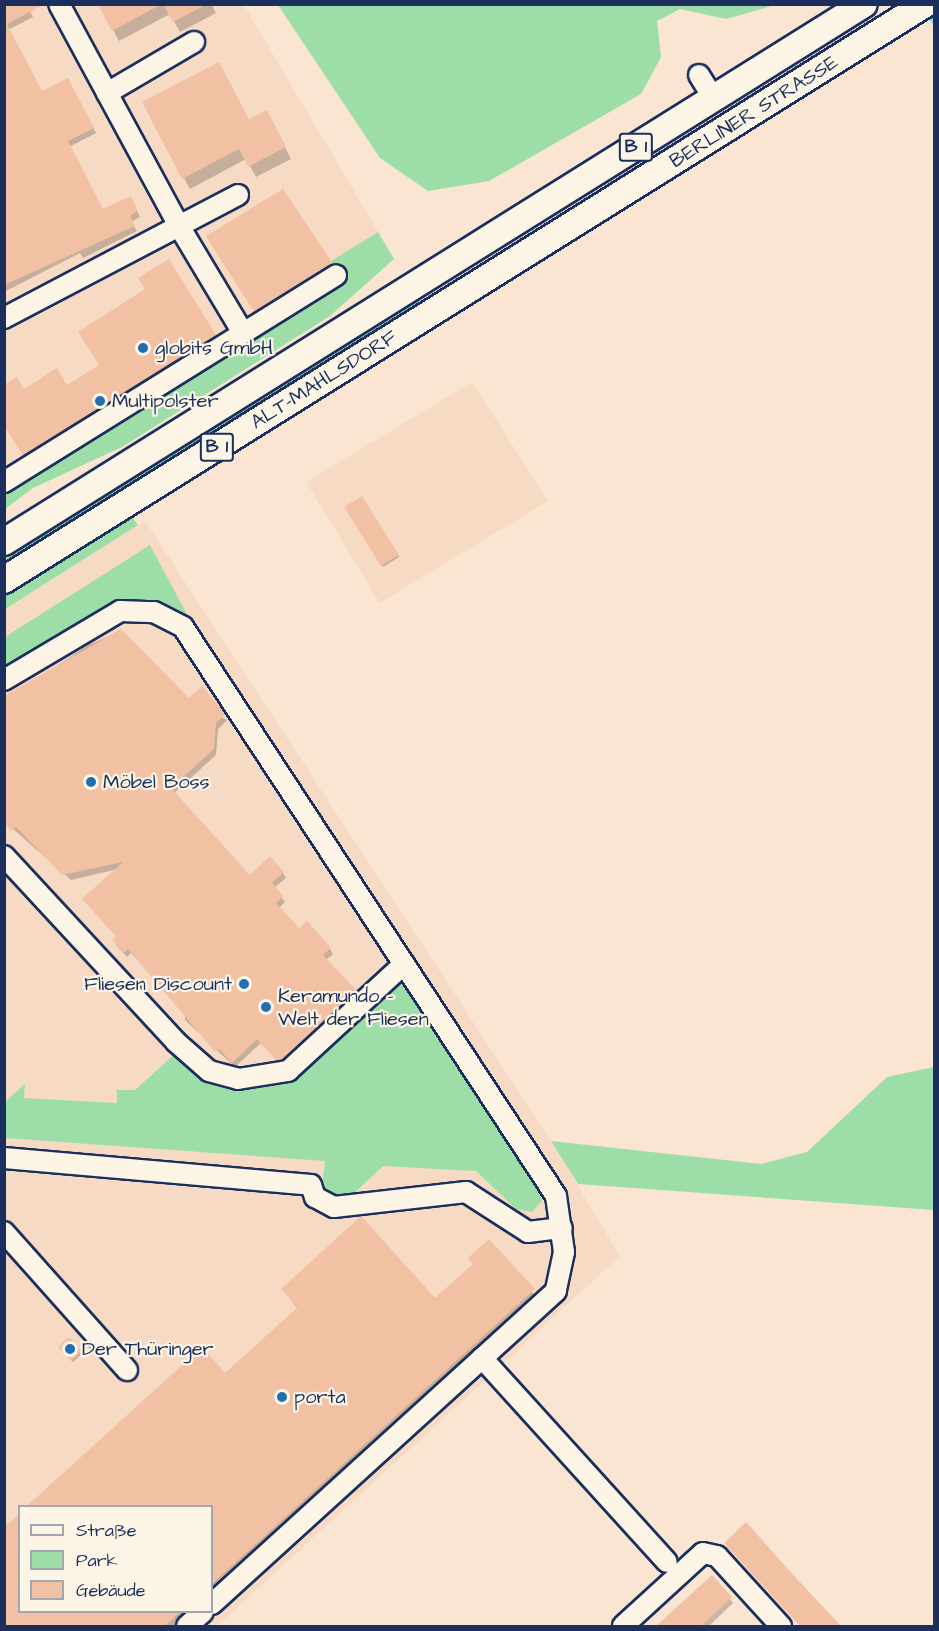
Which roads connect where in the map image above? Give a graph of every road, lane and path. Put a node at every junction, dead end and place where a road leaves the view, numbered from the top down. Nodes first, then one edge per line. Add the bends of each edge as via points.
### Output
1 (59, 4) edge
2 (864, 4) edge
3 (925, 4) edge
4 (194, 42) dead end
5 (699, 75) dead end
6 (107, 93) junction
7 (714, 99) junction
8 (238, 195) dead end
9 (179, 226) junction
10 (336, 275) dead end
11 (409, 289) joint
12 (430, 314) joint
13 (4, 318) edge
14 (243, 333) junction
15 (7, 475) edge
16 (4, 542) edge
17 (4, 580) edge
18 (4, 680) edge
19 (4, 856) edge
20 (404, 964) junction
21 (4, 1158) edge
22 (562, 1228) junction
23 (4, 1232) edge
24 (482, 1358) junction
25 (127, 1370) dead end
26 (667, 1562) dead end
27 (213, 1603) edge
28 (201, 1613) edge
29 (187, 1626) edge
30 (623, 1626) edge
31 (781, 1626) edge

1 - 6 lane
2 - 7 main road, BERLINER STRASSE / B 1
3 - 12 main road, BERLINER STRASSE / B 1
4 - 6 lane
5 - 7 lane
6 - 9 lane
7 - 11 main road, BERLINER STRASSE / B 1
8 - 9 lane
9 - 13 lane
9 - 14 lane
10 - 14 lane
11 - 16 main road, ALT-MAHLSDORF / B 1
12 - 17 main road, ALT-MAHLSDORF / B 1
14 - 15 lane
18 - 20 lane via 120,611 154,612 183,627
19 - 20 lane via 176,1042 209,1071 238,1079 288,1071
20 - 22 lane via 556,1196
21 - 22 lane via 311,1185 315,1197 334,1207 466,1192 528,1232
22 - 24 lane via 564,1252 556,1291
23 - 25 lane
24 - 26 lane
24 - 27 lane
28 - 29 lane
30 - 31 lane via 703,1553 717,1556

